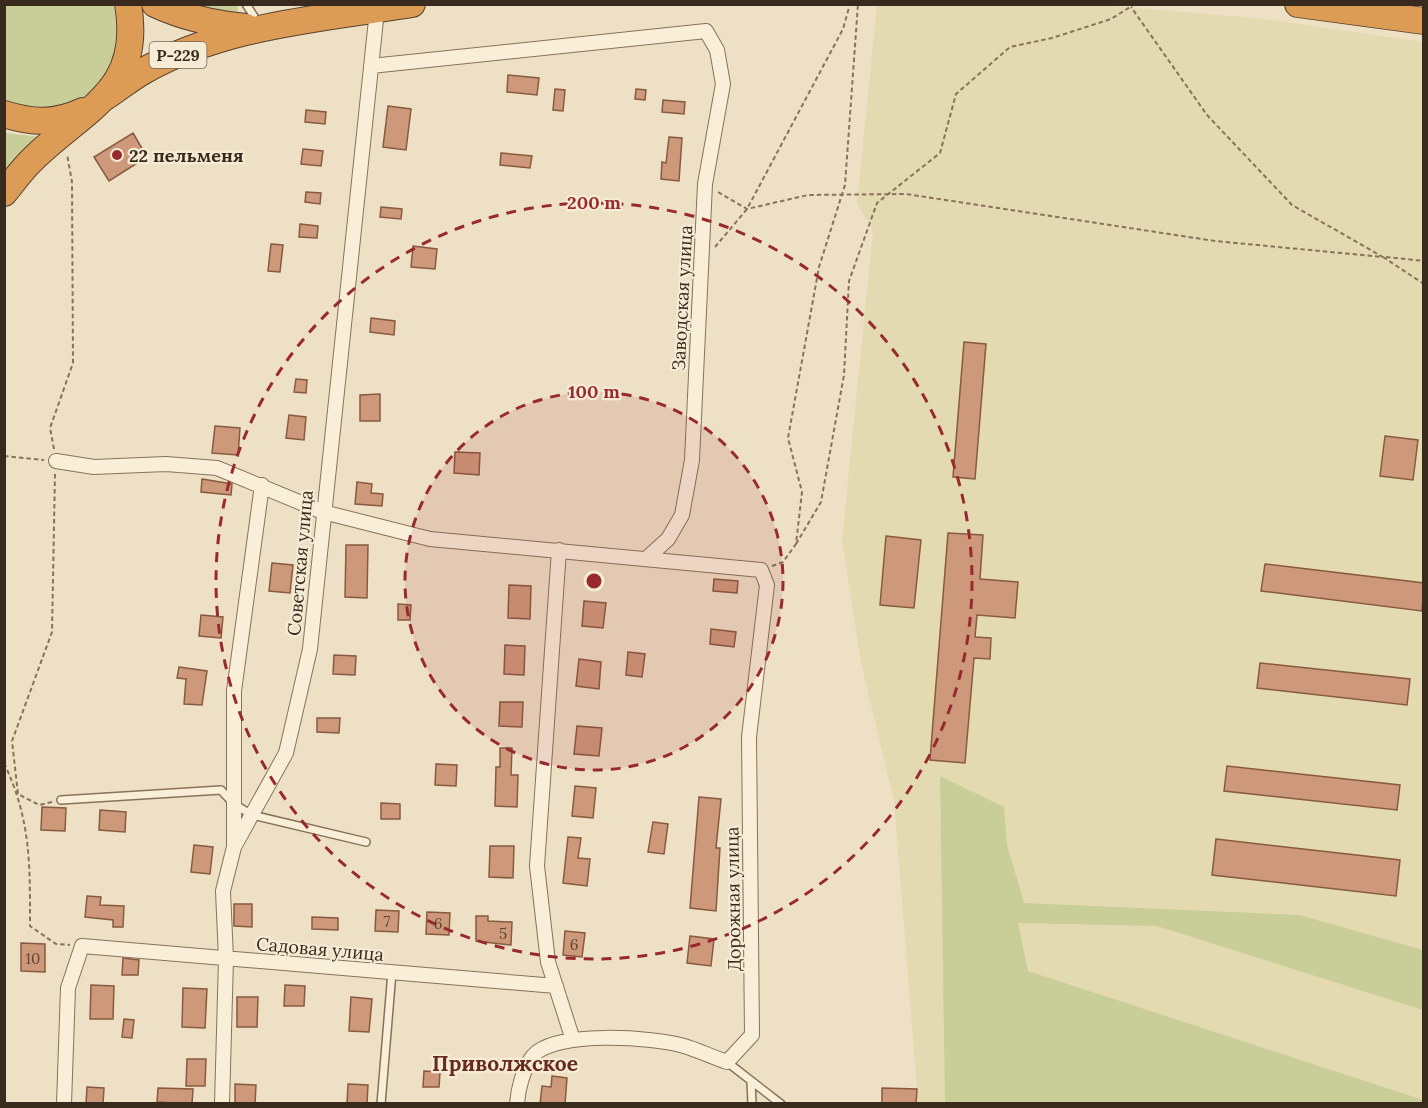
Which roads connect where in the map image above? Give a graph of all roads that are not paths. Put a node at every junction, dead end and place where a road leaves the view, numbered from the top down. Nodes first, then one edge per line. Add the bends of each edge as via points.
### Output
1 (128, 4) edge
2 (155, 4) edge
3 (246, 4) edge
4 (412, 4) edge
5 (1298, 4) edge
6 (365, 9) edge
7 (1381, 10) edge
8 (1424, 21) edge
9 (261, 28) junction
10 (371, 66) junction
11 (98, 103) junction
12 (4, 114) edge
13 (4, 193) edge
14 (56, 461) road end
15 (261, 485) junction
16 (323, 512) junction
17 (559, 550) junction
18 (647, 558) junction
19 (61, 800) road end
20 (234, 804) junction
21 (252, 815) junction
22 (366, 843) dead end
23 (234, 847) junction
24 (226, 959) junction
25 (392, 972) junction
26 (556, 986) junction
27 (573, 1040) junction
28 (727, 1062) junction
29 (751, 1081) junction
30 (64, 1104) edge
31 (222, 1104) edge
32 (381, 1104) edge
33 (517, 1104) edge
34 (752, 1104) edge
35 (781, 1104) edge

1 - 11 highway, Р-229 via 133,29 130,55 119,79
2 - 9 highway, Р-229 via 182,17
3 - 9 lane
4 - 6 highway, Р-229
5 - 7 highway
6 - 9 highway, Р-229
6 - 10 street, Советская улица
7 - 8 highway
9 - 11 highway, Р-229 via 180,54 140,73
10 - 16 street, Советская улица
10 - 18 street, Заводская улица via 706,31 717,50 723,84 705,184 692,460 682,515 668,539
11 - 12 highway, Р-229 via 63,120 29,122
11 - 13 highway, Р-229 via 33,159
14 - 15 street via 94,467 166,464 217,468
15 - 16 street
15 - 20 street via 234,691
16 - 17 street via 430,539
16 - 21 street, Советская улица via 310,649 286,753
17 - 18 street
17 - 26 street via 537,866 548,962
18 - 28 street, Дорожная улица via 761,570 767,585 749,736 752,1035
19 - 20 lane via 221,790
20 - 21 lane
20 - 23 street
21 - 22 lane
21 - 23 street, Советская улица
23 - 24 street, Советская улица via 223,891
24 - 25 street, Садовая улица
24 - 30 street, Садовая улица via 82,946 68,988
24 - 31 street, Советская улица
25 - 26 street, Садовая улица
25 - 32 lane
26 - 27 street
27 - 28 street via 599,1037 682,1045
27 - 33 street via 559,1041 534,1055 518,1089
28 - 29 lane
29 - 34 lane
29 - 35 lane

